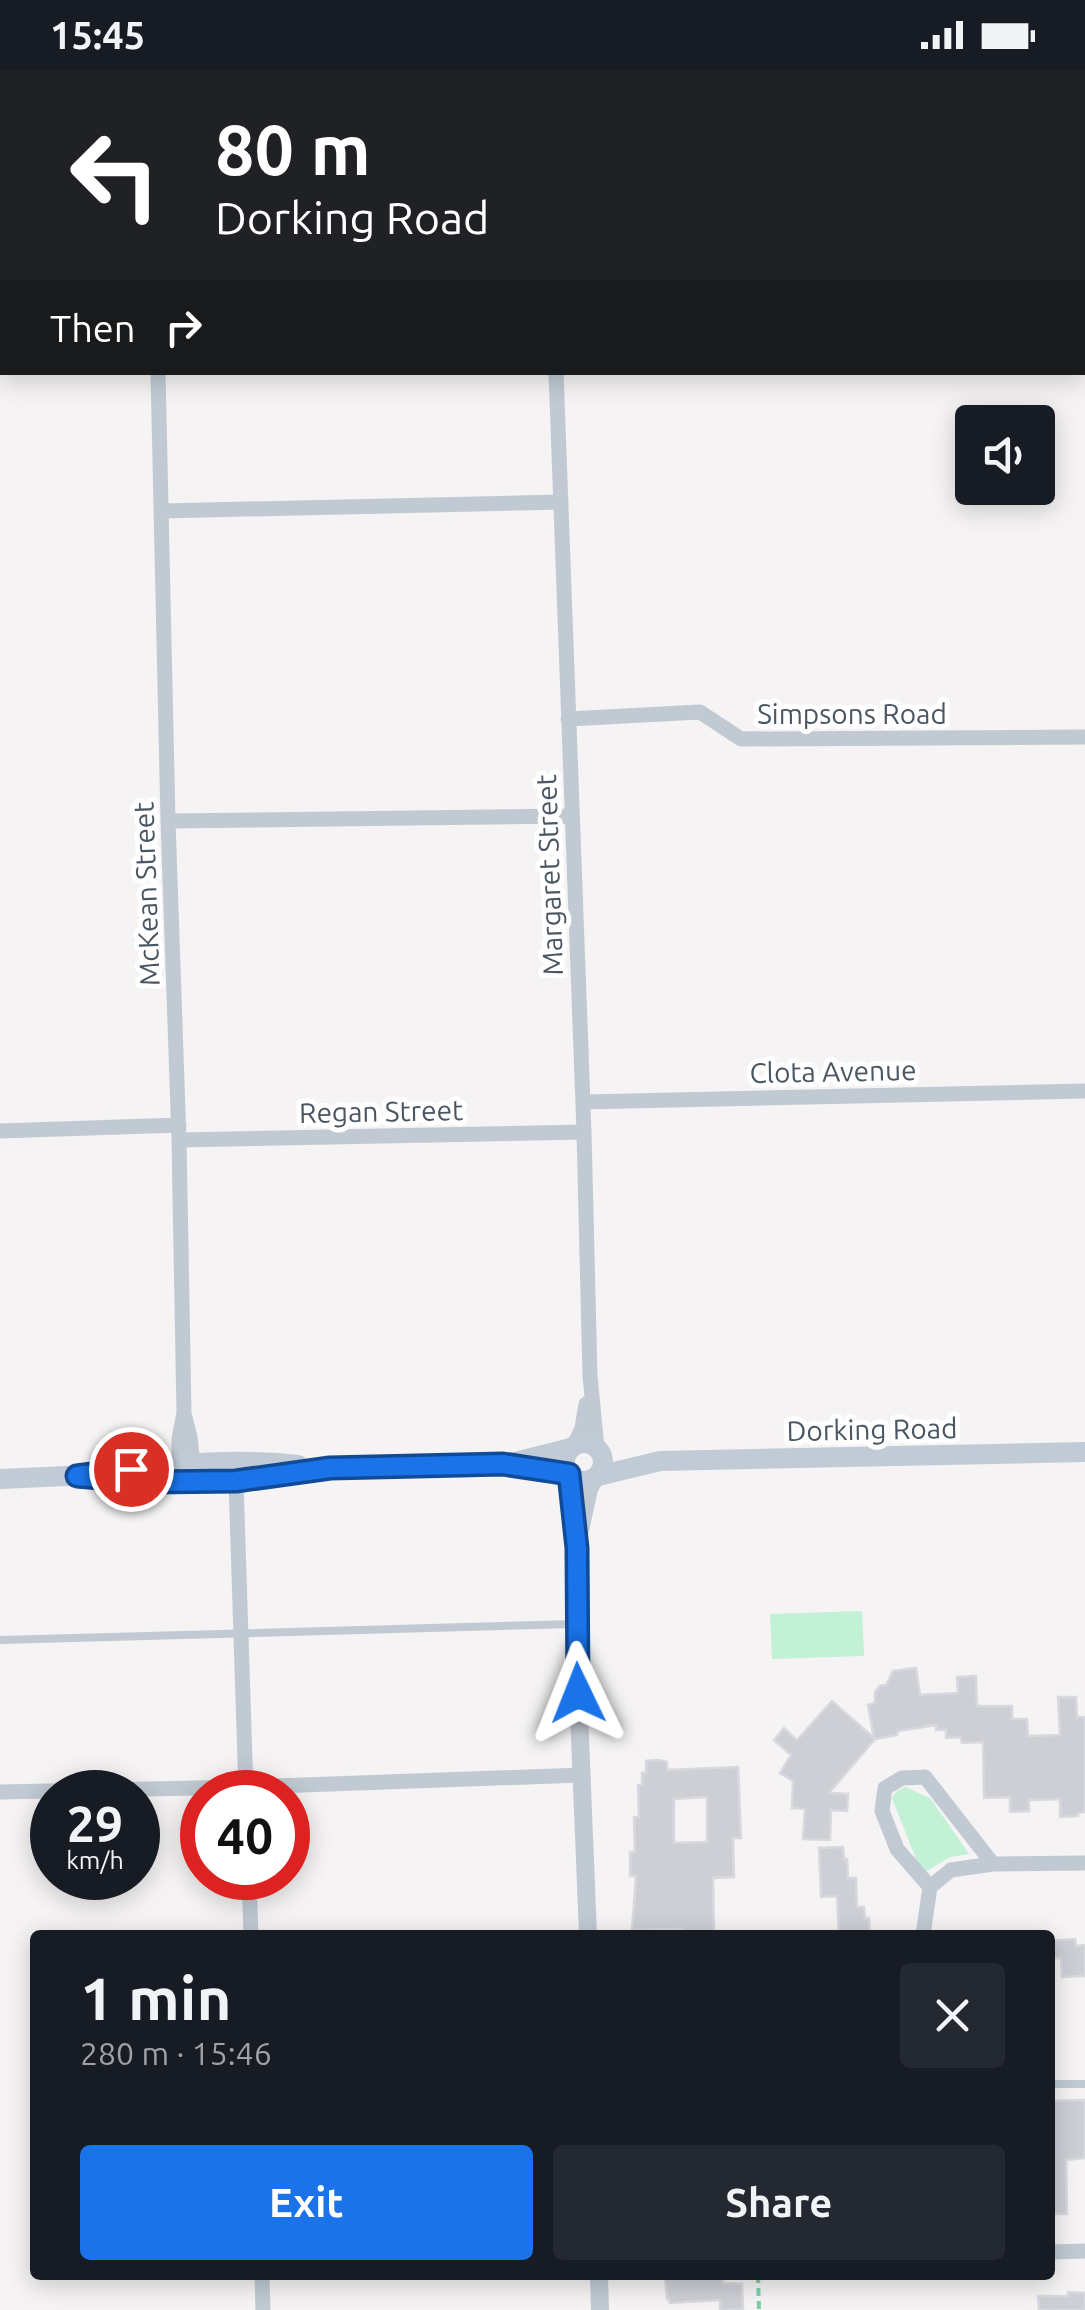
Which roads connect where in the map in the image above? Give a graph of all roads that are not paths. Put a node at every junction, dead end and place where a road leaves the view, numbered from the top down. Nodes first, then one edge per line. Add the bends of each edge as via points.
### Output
1 (158, 375) edge
2 (556, 375) edge
3 (561, 502) junction
4 (162, 512) junction
5 (568, 720) junction
6 (1085, 737) edge
7 (572, 816) junction
8 (168, 822) junction
9 (1085, 1091) edge
10 (582, 1102) junction
11 (0, 1131) edge
12 (179, 1132) junction
13 (584, 1132) junction
14 (590, 1376) junction
15 (573, 1447) junction
16 (598, 1449) junction
17 (1085, 1452) edge
18 (660, 1461) junction
19 (186, 1464) junction
20 (503, 1464) junction
21 (330, 1468) junction
22 (569, 1474) junction
23 (77, 1476) junction
24 (596, 1477) junction
25 (0, 1479) edge
26 (236, 1481) junction
27 (577, 1548) junction
28 (576, 1624) junction
29 (242, 1632) junction
30 (0, 1640) edge
31 (245, 1770) edge
32 (582, 1776) junction
33 (310, 1787) edge
34 (180, 1791) edge
35 (0, 1792) edge
36 (1085, 1863) edge
37 (993, 1864) junction
38 (930, 1887) junction
39 (250, 1900) edge
40 (251, 1930) edge
41 (588, 1930) edge
42 (923, 1930) edge
43 (1055, 2084) edge
44 (1085, 2084) edge
45 (1055, 2252) edge
46 (1085, 2252) edge
47 (262, 2280) edge
48 (599, 2280) edge
49 (263, 2310) edge
50 (600, 2310) edge

1 - 4 street, McKean Street
2 - 3 street, Margaret Street
3 - 4 street
3 - 5 street, Margaret Street
4 - 8 street, McKean Street
5 - 6 street, Simpsons Road via 700,712 741,739
5 - 7 street, Margaret Street
7 - 8 street
7 - 10 street, Margaret Street
8 - 12 street, McKean Street
9 - 10 street, Clota Avenue
10 - 13 street, Margaret Street
11 - 12 street, Regan Street
12 - 13 street, Regan Street
12 - 19 street, McKean Street via 179,1439
13 - 14 street, Margaret Street
14 - 15 street, Margaret Street via 585,1420
14 - 16 street, Margaret Street
15 - 16 main road via 586,1443
15 - 20 main road
15 - 22 main road via 566,1458
16 - 18 main road, Dorking Road
16 - 24 main road via 603,1460
17 - 18 main road, Dorking Road
18 - 24 main road, Dorking Road
19 - 21 main road via 259,1461
19 - 23 main road
20 - 21 main road
20 - 22 main road
21 - 26 main road
22 - 24 main road
22 - 27 street
23 - 25 main road
23 - 26 main road
24 - 27 street
26 - 29 street
27 - 28 street
28 - 29 lane
28 - 32 street
29 - 30 lane
29 - 31 street
32 - 33 street
32 - 41 street
34 - 35 street
36 - 37 street
37 - 38 street via 951,1870
37 - 38 street via 925,1777 902,1778 885,1788 882,1811 897,1849
38 - 42 street
39 - 40 street
43 - 44 lane
45 - 46 street
47 - 49 street
48 - 50 street

